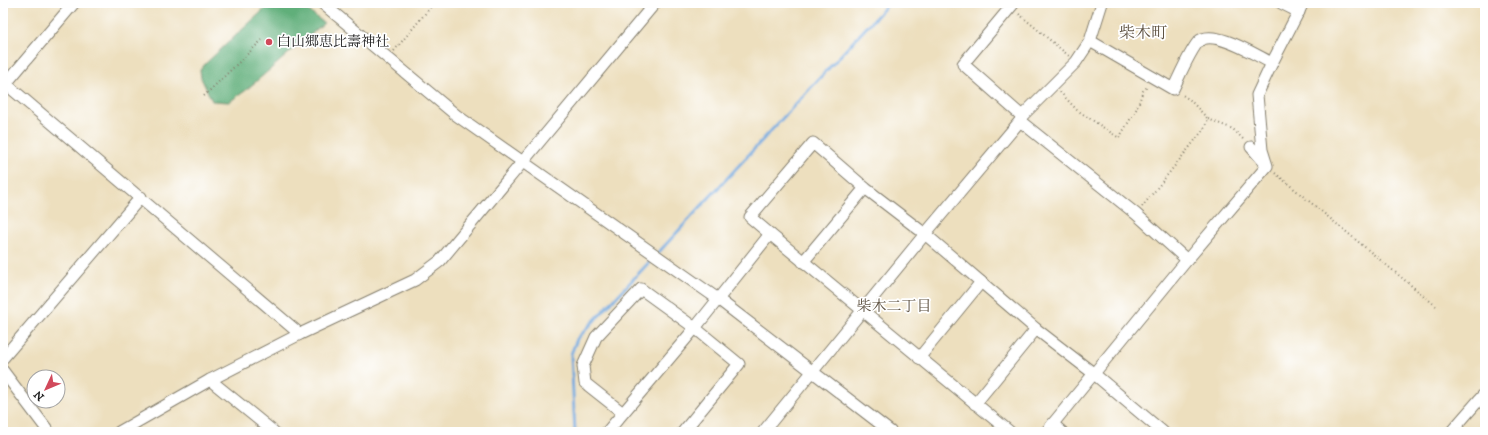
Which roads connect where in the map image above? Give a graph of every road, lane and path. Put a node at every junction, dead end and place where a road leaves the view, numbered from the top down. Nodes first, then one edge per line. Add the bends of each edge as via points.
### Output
1 (74, 3) edge
2 (322, 3) edge
3 (434, 3) edge
4 (655, 3) edge
5 (1102, 3) edge
6 (1281, 3) edge
7 (1012, 5) edge
8 (1301, 7) edge
9 (262, 40) dead end
10 (1090, 41) junction
11 (388, 58) junction
12 (1076, 62) junction
13 (1272, 63) junction
14 (1155, 79) junction
15 (1053, 84) junction
16 (4, 85) edge
17 (1173, 89) junction
18 (204, 96) dead end
19 (1021, 118) junction
20 (1208, 119) junction
21 (1251, 148) joint
22 (523, 162) junction
23 (1267, 166) junction
24 (865, 188) junction
25 (141, 197) junction
26 (1136, 214) junction
27 (770, 234) junction
28 (925, 234) junction
29 (1187, 260) junction
30 (803, 262) junction
31 (981, 282) junction
32 (718, 299) junction
33 (1436, 306) dead end
34 (861, 311) junction
35 (695, 328) junction
36 (1036, 329) junction
37 (300, 334) junction
38 (3, 358) edge
39 (919, 358) junction
40 (812, 371) junction
41 (3, 372) edge
42 (1093, 373) junction
43 (210, 380) junction
44 (1485, 393) edge
45 (975, 404) junction
46 (623, 413) junction
47 (1050, 428) edge
48 (49, 432) edge
49 (119, 432) edge
50 (274, 432) edge
51 (607, 432) edge
52 (683, 432) edge
53 (763, 432) edge
54 (891, 432) edge
55 (1010, 432) edge
56 (1062, 432) edge
57 (1163, 432) edge
58 (1451, 432) edge

1 - 16 street
2 - 11 street
3 - 11 path
4 - 22 street
5 - 10 street
6 - 8 street
7 - 12 path
7 - 19 street via 963,64
8 - 13 street
9 - 18 path
10 - 12 street
10 - 14 street
11 - 22 street via 456,115
12 - 15 street
13 - 17 street via 1223,39 1208,37 1199,41
13 - 23 street via 1257,95 1262,150
14 - 15 path via 1143,91 1137,108 1119,138 1077,110
14 - 17 street
15 - 19 street
16 - 25 street
17 - 20 path via 1190,100
19 - 26 street
19 - 28 street
20 - 21 path via 1234,129
20 - 26 path via 1204,129
21 - 23 street
22 - 32 street
22 - 37 street via 440,261 415,280
23 - 29 street
23 - 33 path
24 - 27 street via 812,142 750,217
24 - 28 street
24 - 30 street
25 - 37 street
25 - 38 street
26 - 29 street
27 - 30 street
27 - 32 street
28 - 31 street
28 - 34 street
29 - 42 street
30 - 34 street
31 - 36 street
31 - 39 street
32 - 35 street
32 - 40 street
34 - 39 street
34 - 40 street
35 - 46 street
35 - 46 street via 641,288 596,338 583,366 585,383
35 - 52 street via 739,364
36 - 42 street
36 - 45 street
37 - 43 street
39 - 45 street
40 - 53 street
40 - 54 street
41 - 48 street
42 - 47 street
42 - 57 street
43 - 49 street
43 - 50 street
44 - 58 street
45 - 55 street
46 - 51 street
47 - 56 street

